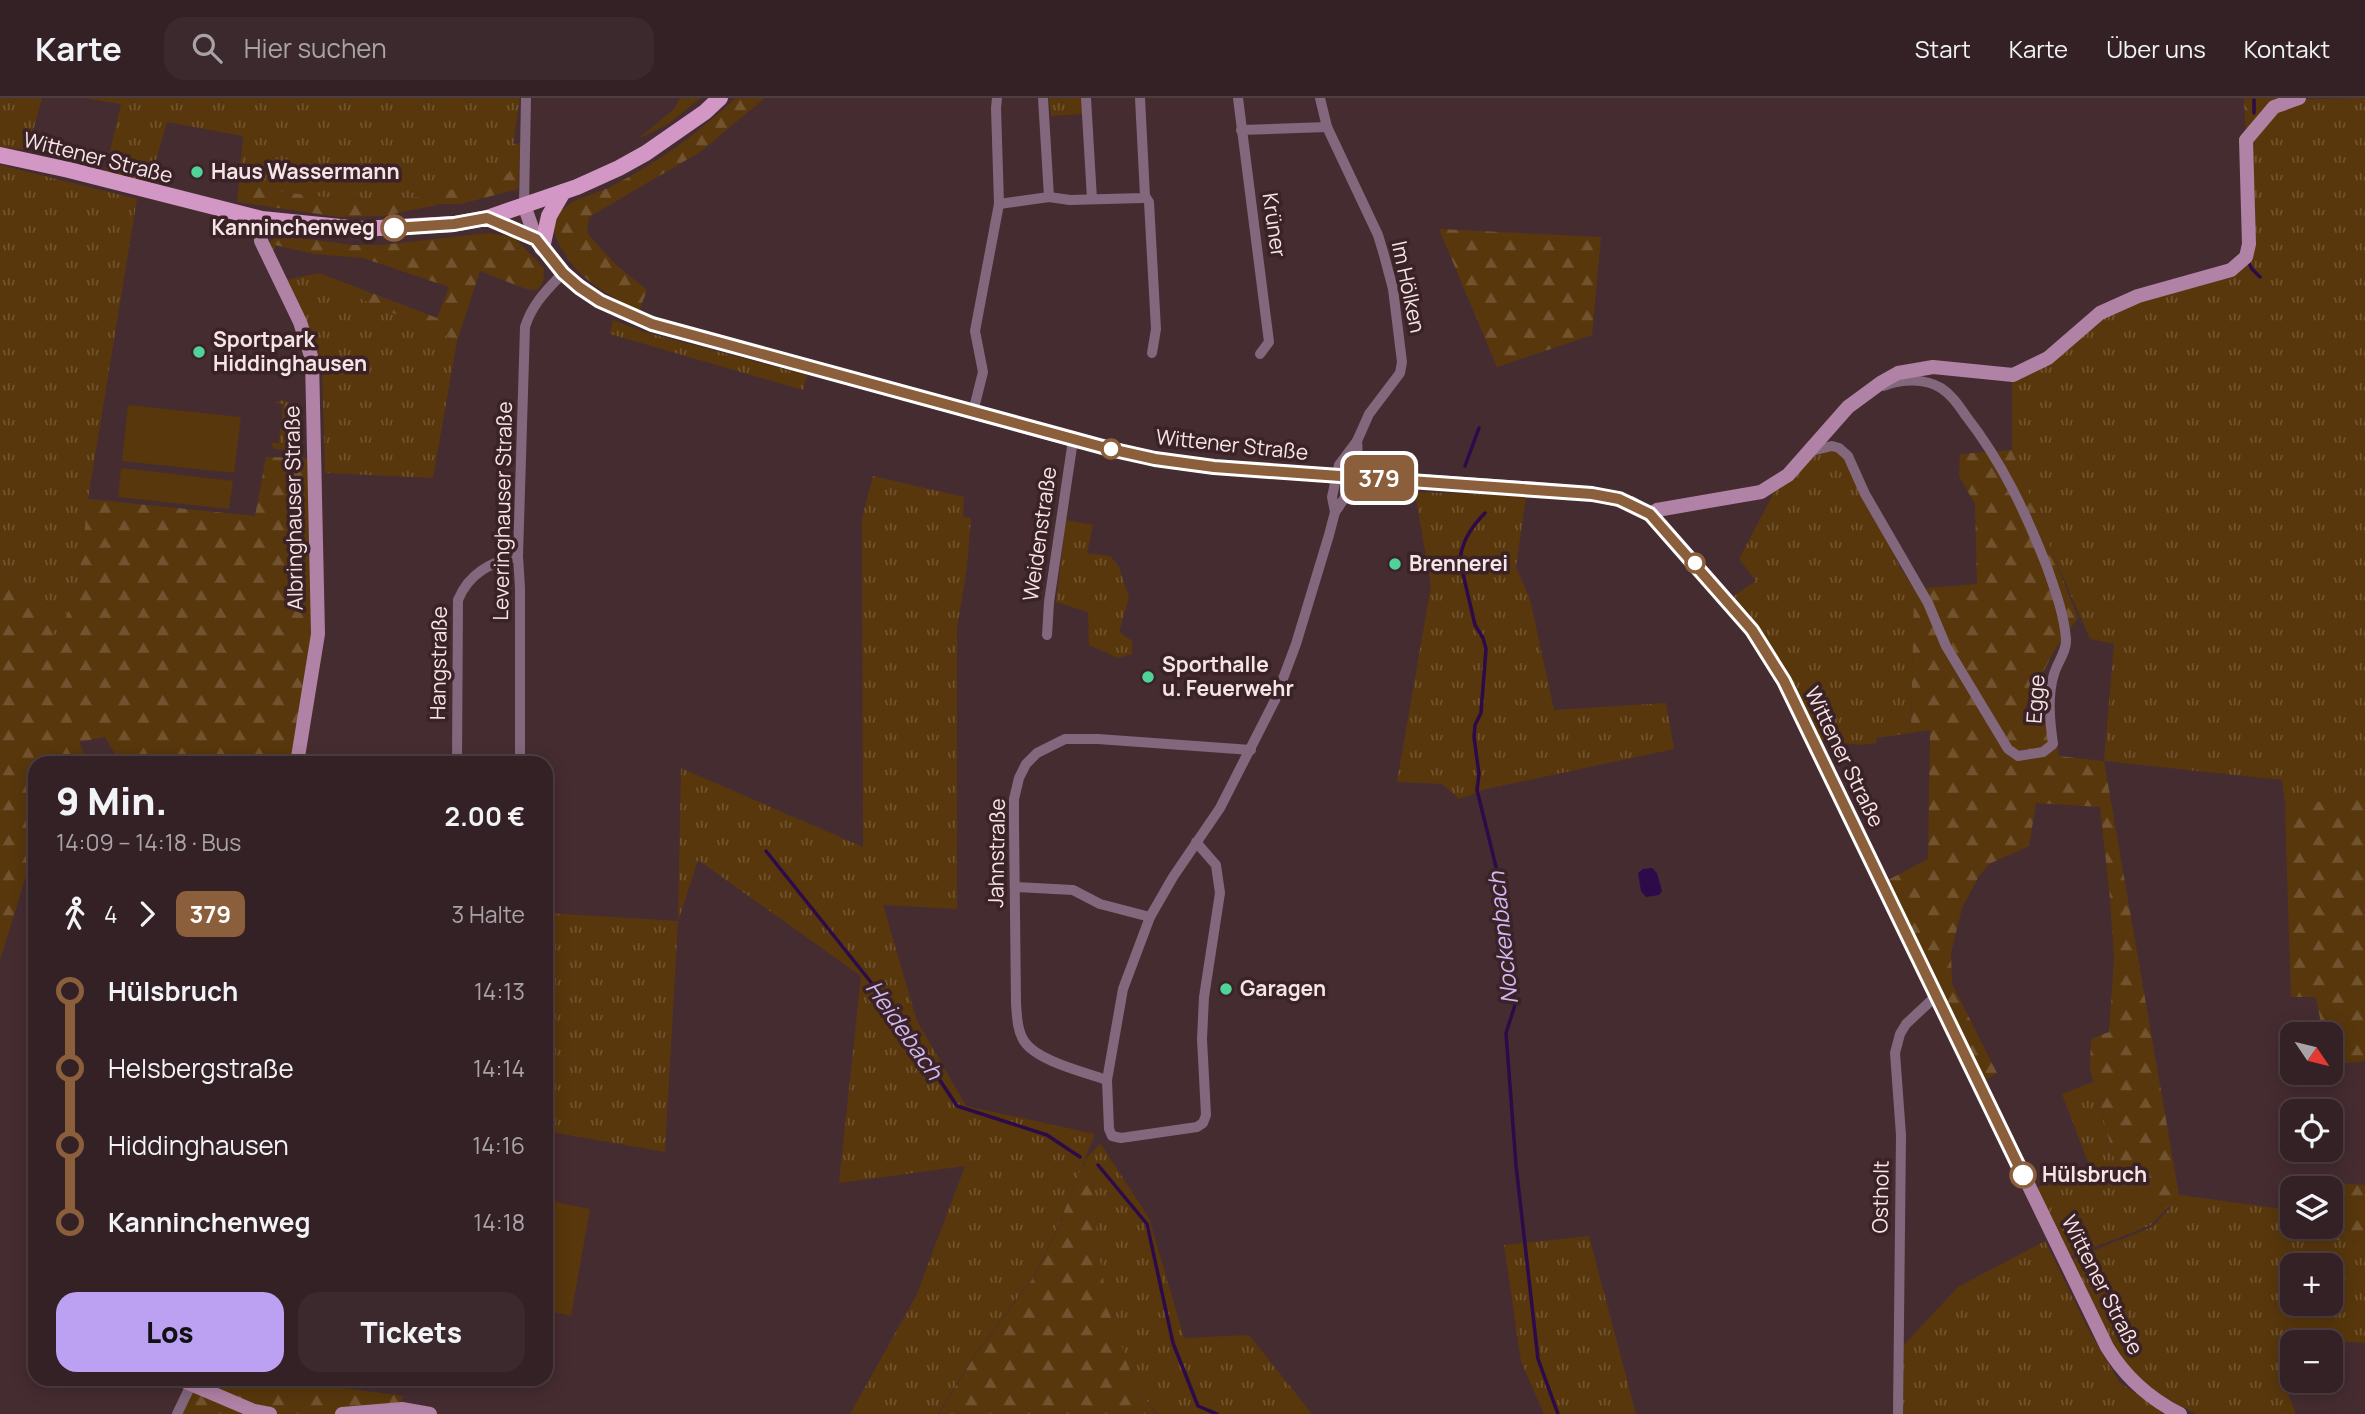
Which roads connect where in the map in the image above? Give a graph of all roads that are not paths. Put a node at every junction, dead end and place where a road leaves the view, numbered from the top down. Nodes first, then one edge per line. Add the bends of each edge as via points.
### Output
1 (526, 98) edge
2 (720, 98) edge
3 (998, 98) edge
4 (1044, 98) edge
5 (1086, 98) edge
6 (1140, 98) edge
7 (1238, 98) edge
8 (1320, 98) edge
9 (2299, 98) edge
10 (1328, 127) junction
11 (1241, 130) junction
12 (0, 155) edge
13 (563, 192) junction
14 (1145, 196) junction
15 (1049, 197) junction
16 (1092, 199) junction
17 (999, 204) junction
18 (524, 205) junction
19 (487, 218) junction
20 (262, 219) junction
21 (539, 243) junction
22 (563, 273) junction
23 (1152, 353) dead end
24 (1260, 354) dead end
25 (1861, 396) junction
26 (973, 412) junction
27 (1073, 440) junction
28 (1357, 441) junction
29 (1807, 453) junction
30 (1335, 475) junction
31 (1352, 477) junction
32 (1335, 512) junction
33 (1650, 514) junction
34 (518, 556) junction
35 (1047, 635) dead end
36 (1251, 750) junction
37 (298, 756) edge
38 (457, 756) edge
39 (520, 756) edge
40 (1196, 842) junction
41 (1015, 887) junction
42 (1150, 917) junction
43 (1936, 996) junction
44 (1107, 1080) junction
45 (184, 1386) edge
46 (195, 1386) edge
47 (177, 1414) edge
48 (270, 1414) edge
49 (342, 1414) edge
50 (430, 1414) edge
51 (1898, 1414) edge
52 (2180, 1414) edge

1 - 18 street
2 - 13 main road via 646,153
3 - 17 street
4 - 15 street
5 - 16 street
6 - 14 street
7 - 11 street, Krüner
8 - 10 street, Im Hölken
9 - 25 main road via 2274,107 2246,140 2249,244 2246,257 2231,271 2138,296 2100,313 2048,358 2013,375 1933,367 1898,373
10 - 11 street
10 - 28 street, Im Hölken via 1378,235 1393,289 1402,355 1400,373 1369,414
11 - 24 street, Krüner via 1269,342
12 - 20 main road, Wittener Straße
13 - 18 main road
13 - 21 main road
14 - 16 street
14 - 23 street via 1156,329
15 - 16 street
15 - 17 street
17 - 26 street via 975,331 983,372
18 - 19 main road, Wittener Straße
18 - 21 main road, Wittener Straße
19 - 20 main road, Wittener Straße via 360,229
19 - 21 main road
20 - 37 main road, Albringhauser Straße via 261,241 300,322 312,359 318,634
21 - 22 main road, Wittener Straße
22 - 26 main road, Wittener Straße via 600,301 652,324
22 - 34 street, Leveringhauser Straße via 534,304 525,327
25 - 29 main road
25 - 29 street, Egge via 1892,383 1911,381 1941,388 1954,399 2004,470 2031,526 2064,622 2067,644 2053,676 2051,694 2053,744 2043,752 2018,756 2008,748 1946,646 1928,603 1848,456 1832,446
26 - 27 main road, Wittener Straße
27 - 30 main road, Wittener Straße via 1182,464
27 - 35 street, Weidenstraße
28 - 30 street, Im Hölken
28 - 31 street, Im Hölken
29 - 33 main road via 1788,475 1761,492
30 - 31 main road, Wittener Straße
30 - 32 street
31 - 32 street, Im Hölken via 1345,500
31 - 33 main road, Wittener Straße via 1592,494 1619,499
32 - 36 street via 1296,644
33 - 43 main road, Wittener Straße via 1752,630 1784,681
34 - 38 street, Hangstraße via 484,567 458,600
34 - 39 street, Leveringhauser Straße
36 - 40 street
36 - 41 street, Jahnstraße via 1065,739 1037,754 1026,764 1014,799
40 - 42 street
40 - 44 street via 1216,865 1220,893 1204,997 1203,1123 1112,1136
41 - 42 street via 1073,890 1100,904
41 - 44 street, Jahnstraße via 1016,1003 1023,1040 1034,1052
42 - 44 street via 1123,989
43 - 51 street, Ostholt via 1906,1024 1895,1053 1901,1135
43 - 52 main road, Wittener Straße via 2118,1365 2147,1395
45 - 47 street
46 - 48 main road
49 - 50 main road via 402,1409

